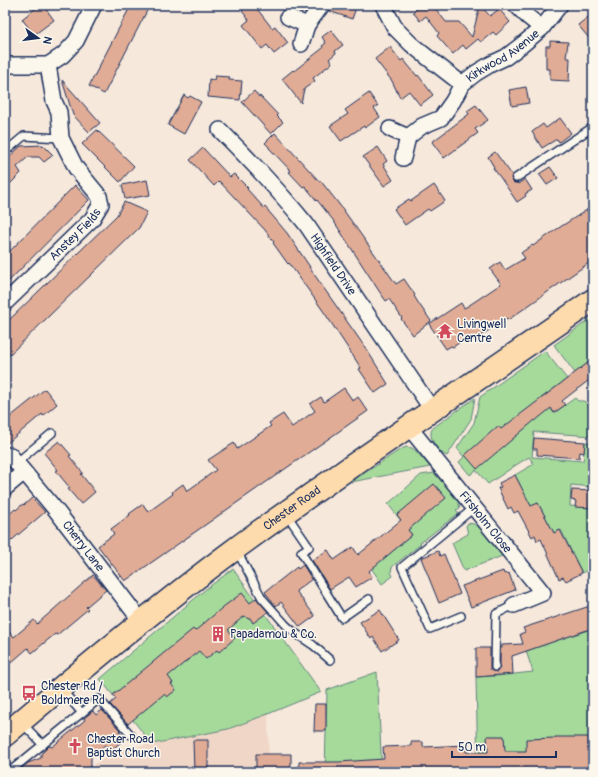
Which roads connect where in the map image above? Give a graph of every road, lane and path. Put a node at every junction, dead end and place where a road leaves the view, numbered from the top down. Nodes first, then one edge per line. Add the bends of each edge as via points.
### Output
1 (94, 5) edge
2 (322, 5) edge
3 (383, 5) edge
4 (516, 5) edge
5 (560, 5) edge
6 (288, 17) dead end
7 (307, 24) junction
8 (542, 28) junction
9 (301, 44) dead end
10 (5, 64) edge
11 (48, 65) junction
12 (462, 84) junction
13 (593, 127) edge
14 (390, 129) dead end
15 (220, 130) dead end
16 (408, 137) junction
17 (61, 138) junction
18 (5, 152) edge
19 (403, 158) dead end
20 (516, 178) dead end
21 (593, 300) edge
22 (5, 303) edge
23 (433, 411) junction
24 (409, 427) junction
25 (52, 433) dead end
26 (17, 463) junction
27 (5, 488) edge
28 (475, 507) junction
29 (286, 513) junction
30 (236, 549) junction
31 (369, 599) dead end
32 (514, 605) joint
33 (461, 616) dead end
34 (141, 622) junction
35 (330, 660) dead end
36 (495, 667) dead end
37 (60, 689) junction
38 (82, 713) junction
39 (13, 728) edge
40 (131, 735) dead end
41 (43, 745) junction
42 (9, 772) edge

1 - 11 street via 76,41 63,55
2 - 7 street
3 - 12 street, Kirkwood Avenue via 395,28
4 - 8 street, Kirkwood Avenue
5 - 8 street, Kirkwood Avenue
6 - 7 street
7 - 9 street
8 - 12 street, Kirkwood Avenue via 506,57 476,73
10 - 11 street
11 - 17 street, Anstey Fields via 54,101 59,112
12 - 16 street, Kirkwood Avenue via 441,118 422,126
13 - 20 lane
14 - 16 street
15 - 23 street, Highfield Drive via 306,224
16 - 19 street
17 - 18 lane via 24,136
17 - 22 street, Anstey Fields via 76,168 99,196 102,204 92,218
21 - 23 highway, Chester Road
23 - 24 highway, Chester Road
24 - 28 street, Firsholm Close
24 - 29 highway, Chester Road
25 - 26 lane
26 - 27 street
26 - 34 street, Cherry Lane
28 - 32 street, Firsholm Close via 543,593
28 - 33 lane via 402,566 430,629
29 - 30 highway, Chester Road
29 - 31 lane via 309,547 301,552 342,618
30 - 34 highway, Chester Road
30 - 35 lane via 262,598 286,625
32 - 36 lane via 496,614
34 - 37 highway, Chester Road
37 - 38 lane
37 - 39 highway, Chester Road
38 - 40 lane via 99,699
38 - 41 lane
39 - 41 lane
41 - 42 lane

